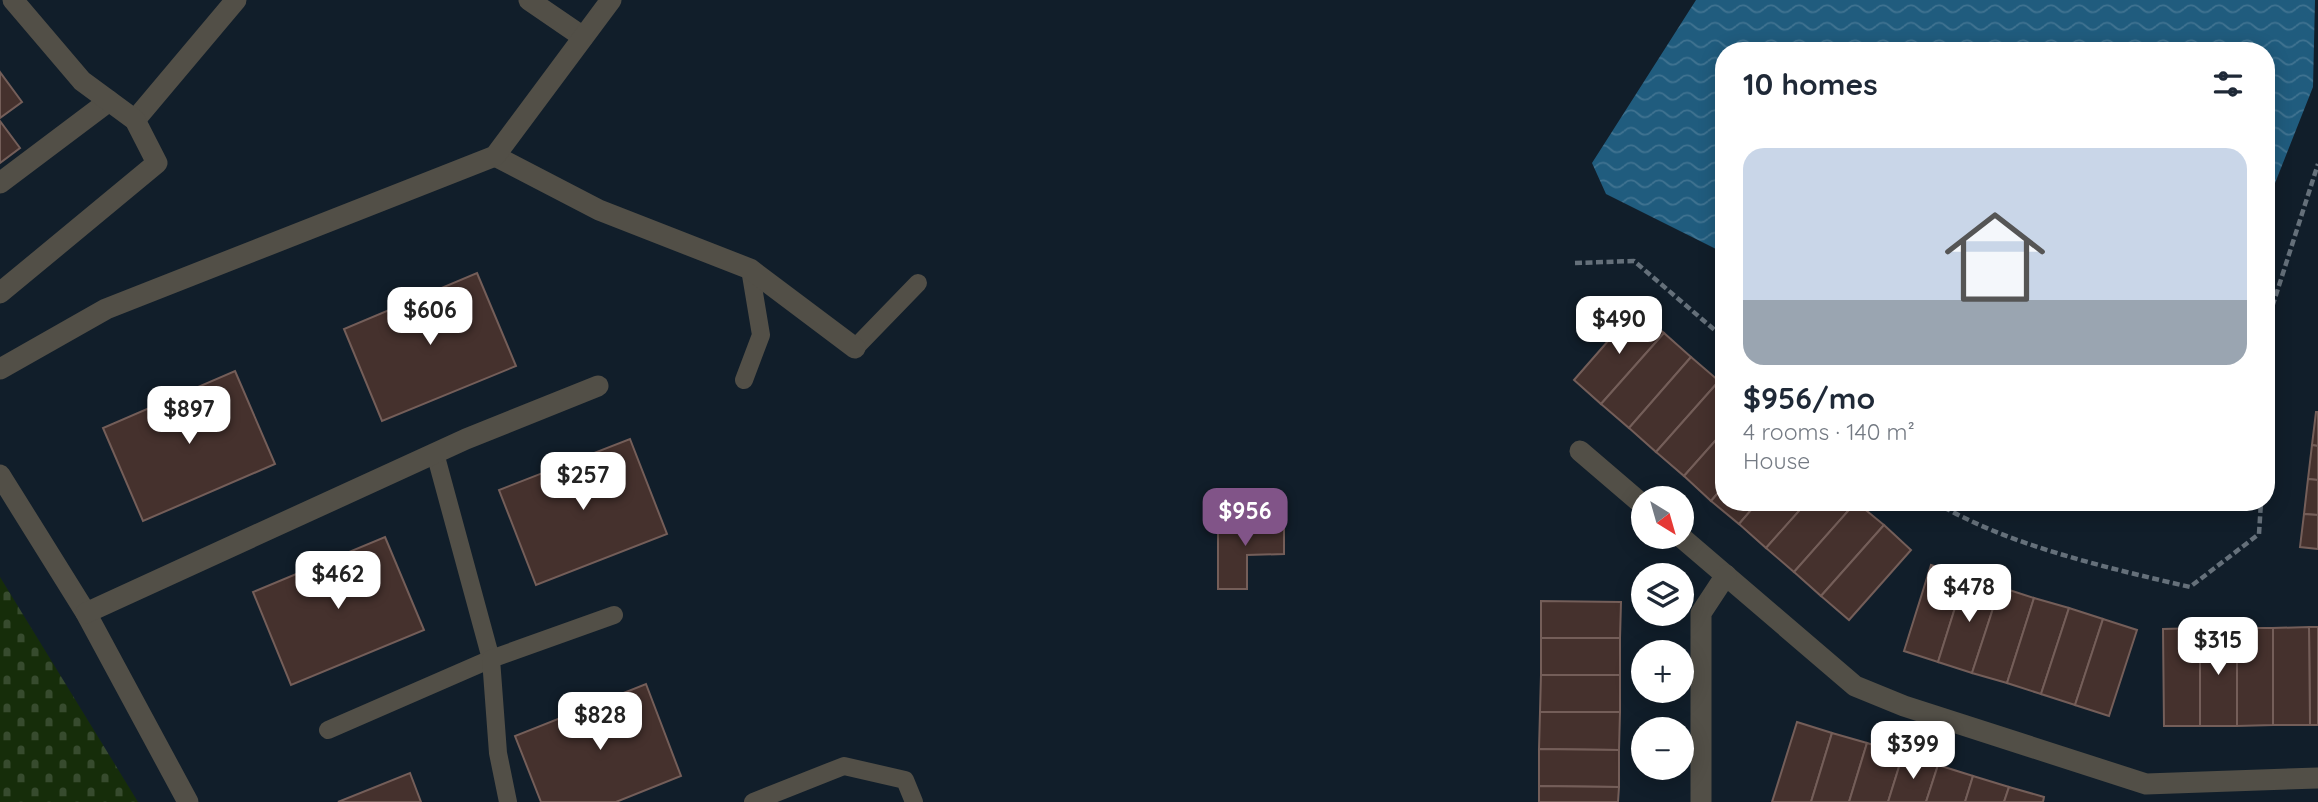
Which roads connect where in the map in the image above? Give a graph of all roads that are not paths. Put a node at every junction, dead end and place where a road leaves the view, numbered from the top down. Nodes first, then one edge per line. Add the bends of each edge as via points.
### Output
1 (13, 0) edge
2 (236, 0) edge
3 (530, 0) edge
4 (611, 0) edge
5 (583, 37) junction
6 (109, 101) junction
7 (135, 120) junction
8 (495, 156) junction
9 (0, 183) edge
10 (750, 269) junction
11 (918, 283) dead end
12 (0, 293) edge
13 (855, 348) joint
14 (0, 369) edge
15 (744, 380) dead end
16 (598, 386) dead end
17 (1580, 452) dead end
18 (435, 453) junction
19 (0, 475) edge
20 (1631, 495) edge
21 (1694, 548) edge
22 (1726, 575) junction
23 (86, 613) junction
24 (614, 615) dead end
25 (491, 659) junction
26 (328, 730) dead end
27 (2318, 778) edge
28 (186, 801) edge
29 (508, 802) edge
30 (753, 802) edge
31 (914, 802) edge
32 (1701, 802) edge

1 - 6 street via 82,81
2 - 7 street
3 - 5 street
4 - 5 street
5 - 8 street
6 - 7 street
6 - 9 street
7 - 12 street via 157,163
8 - 10 street via 599,210
8 - 14 street via 106,309
10 - 13 street
10 - 15 lane via 761,335
11 - 13 lane
16 - 18 street
17 - 20 street
18 - 23 street
18 - 25 lane
19 - 23 street
21 - 22 street
22 - 27 street via 1855,686 1904,706 2146,784
22 - 32 street via 1701,613
23 - 28 street
24 - 25 lane
25 - 26 lane
25 - 29 lane via 498,753
30 - 31 lane via 844,766 905,780

